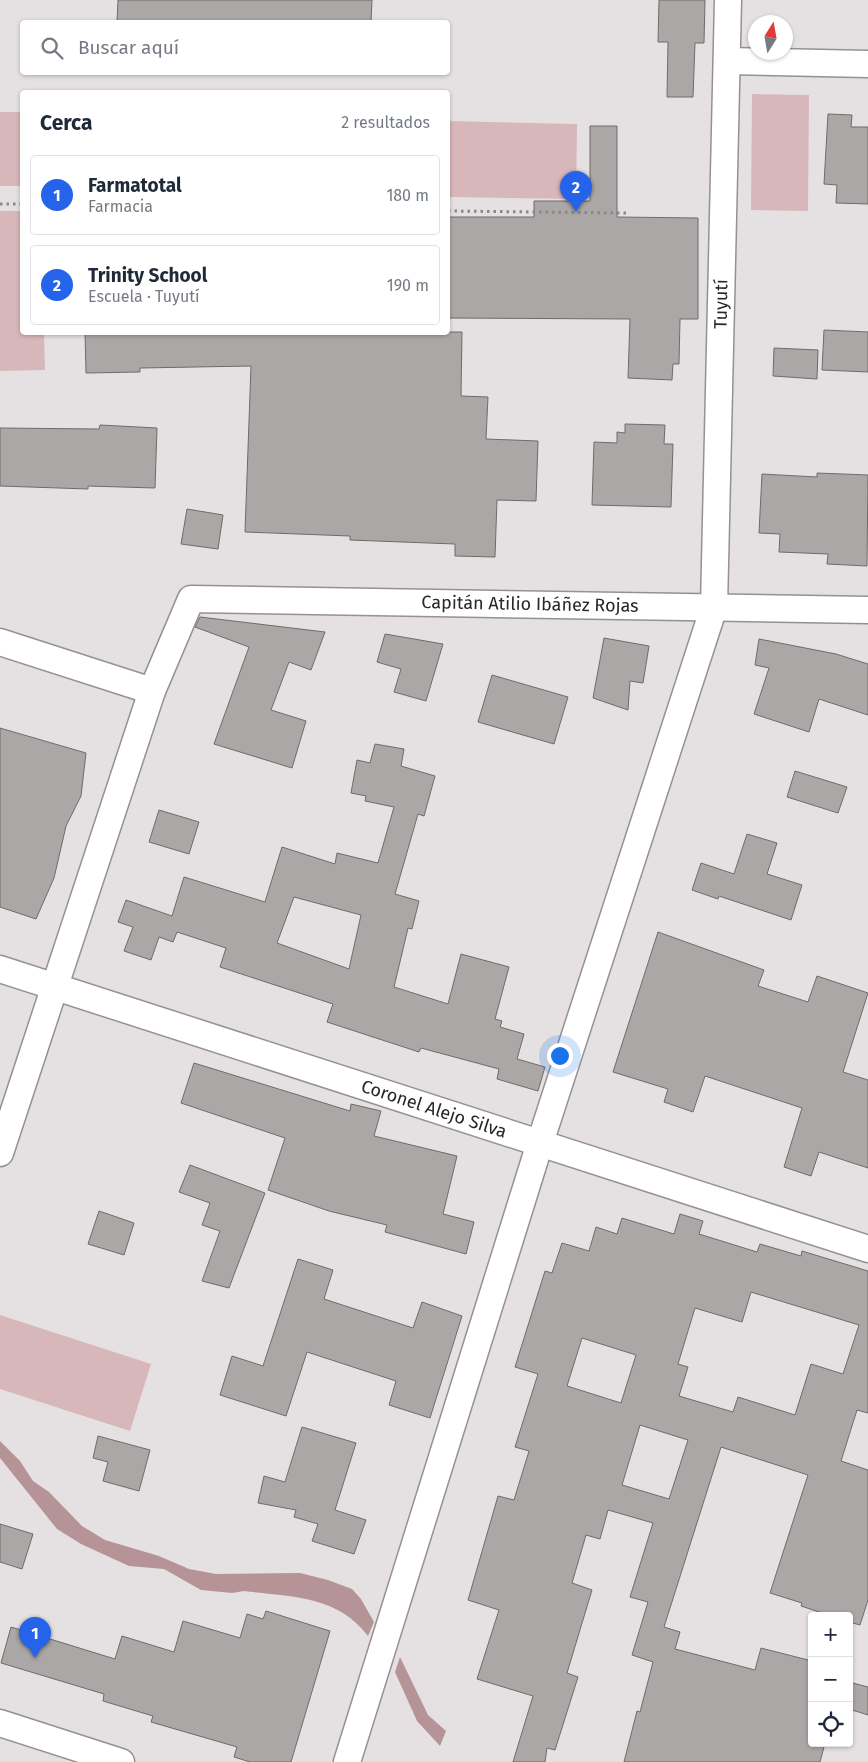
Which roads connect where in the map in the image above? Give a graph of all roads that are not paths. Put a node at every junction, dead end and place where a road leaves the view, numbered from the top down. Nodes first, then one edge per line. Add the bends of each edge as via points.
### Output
1 (728, 0) edge
2 (727, 61) junction
3 (868, 64) edge
4 (714, 607) junction
5 (868, 610) edge
6 (0, 642) edge
7 (152, 692) junction
8 (0, 969) edge
9 (55, 986) junction
10 (540, 1143) junction
11 (0, 1153) edge
12 (868, 1249) edge
13 (0, 1724) edge
14 (121, 1762) edge
15 (347, 1762) edge

1 - 2 street, Tuyutí
2 - 3 street
2 - 4 street, Tuyutí
4 - 5 street, Capitán Atilio Ibáñez Rojas
4 - 7 street, Capitán Atilio Ibáñez Rojas via 191,599
4 - 10 street, Tuyutí
6 - 7 street
7 - 9 street
8 - 9 street, Coronel Alejo Silva
9 - 10 street, Coronel Alejo Silva
9 - 11 street
10 - 12 street, Coronel Alejo Silva
10 - 15 street, Tuyutí
13 - 14 street

